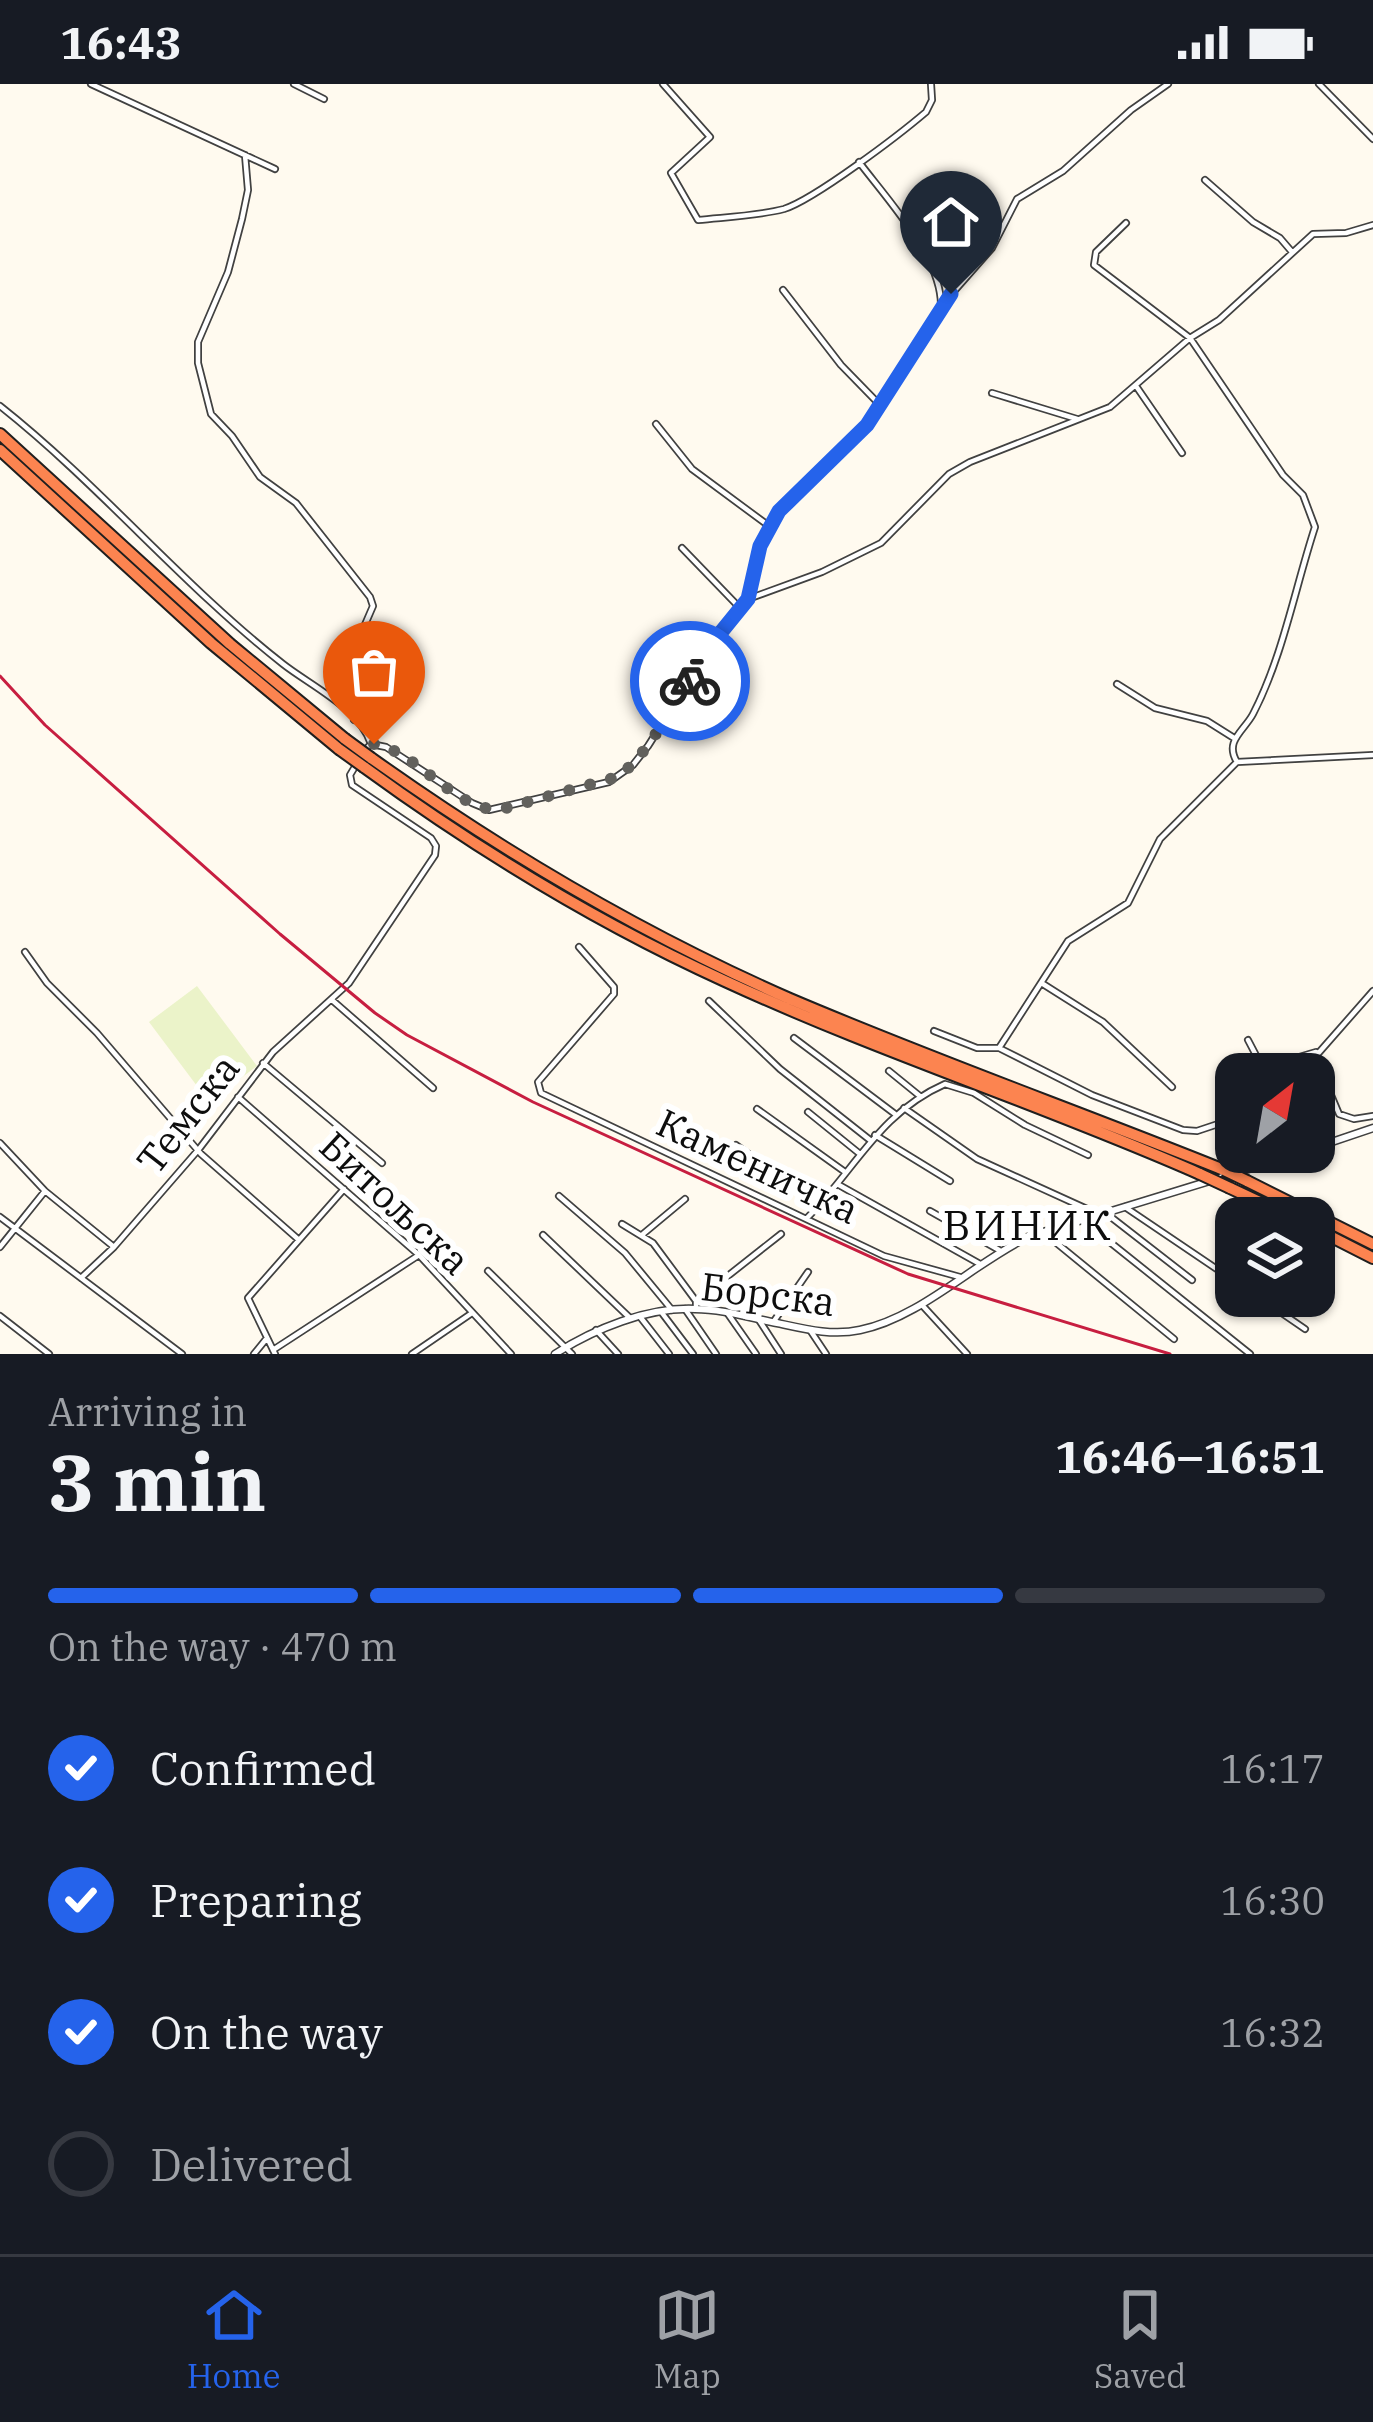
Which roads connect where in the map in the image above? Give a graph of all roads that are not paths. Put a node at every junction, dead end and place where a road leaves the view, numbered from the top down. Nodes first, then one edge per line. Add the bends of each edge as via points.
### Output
1 (91, 84) edge
2 (294, 84) edge
3 (663, 84) edge
4 (931, 84) edge
5 (1168, 84) edge
6 (1319, 84) edge
7 (100, 86) edge
8 (325, 99) dead end
9 (1373, 139) edge
10 (245, 155) junction
11 (858, 160) junction
12 (275, 169) dead end
13 (1205, 180) dead end
14 (1126, 223) dead end
15 (1373, 225) edge
16 (1292, 252) junction
17 (783, 290) dead end
18 (941, 306) junction
19 (1190, 338) junction
20 (1136, 386) junction
21 (992, 393) dead end
22 (879, 404) junction
23 (0, 406) edge
24 (1077, 419) junction
25 (656, 424) dead end
26 (0, 434) edge
27 (0, 450) edge
28 (1182, 453) dead end
29 (769, 526) junction
30 (682, 548) dead end
31 (748, 599) junction
32 (739, 607) junction
33 (1117, 684) dead end
34 (354, 720) junction
35 (1234, 739) junction
36 (342, 744) junction
37 (371, 744) junction
38 (1373, 755) edge
39 (1237, 762) junction
40 (367, 763) junction
41 (579, 947) dead end
42 (25, 952) dead end
43 (1043, 985) junction
44 (1373, 991) edge
45 (332, 1000) junction
46 (709, 1001) dead end
47 (934, 1031) dead end
48 (794, 1038) dead end
49 (1248, 1040) dead end
50 (999, 1048) junction
51 (1318, 1052) joint
52 (263, 1063) junction
53 (889, 1071) dead end
54 (1172, 1087) dead end
55 (433, 1088) dead end
56 (238, 1097) junction
57 (921, 1097) junction
58 (1335, 1106) edge
59 (904, 1108) junction
60 (758, 1109) dead end
61 (808, 1112) dead end
62 (895, 1114) junction
63 (1373, 1116) edge
64 (1215, 1125) edge
65 (1373, 1128) edge
66 (873, 1137) junction
67 (1335, 1141) edge
68 (0, 1143) edge
69 (736, 1145) dead end
70 (199, 1149) junction
71 (860, 1154) junction
72 (1088, 1155) dead end
73 (382, 1162) dead end
74 (847, 1173) junction
75 (1236, 1173) edge
76 (950, 1181) dead end
77 (839, 1185) junction
78 (344, 1189) junction
79 (45, 1191) junction
80 (559, 1196) dead end
81 (1250, 1197) edge
82 (685, 1199) dead end
83 (820, 1205) junction
84 (1125, 1207) junction
85 (930, 1211) dead end
86 (1101, 1213) junction
87 (0, 1217) edge
88 (807, 1219) junction
89 (1081, 1219) junction
90 (622, 1224) dead end
91 (14, 1229) junction
92 (1042, 1232) junction
93 (781, 1234) dead end
94 (543, 1235) dead end
95 (642, 1235) junction
96 (1335, 1239) edge
97 (299, 1240) junction
98 (1373, 1244) edge
99 (0, 1247) edge
100 (114, 1247) junction
101 (999, 1250) junction
102 (419, 1255) junction
103 (1373, 1258) edge
104 (980, 1264) junction
105 (1215, 1268) edge
106 (488, 1270) dead end
107 (808, 1272) dead end
108 (961, 1277) junction
109 (81, 1278) junction
110 (1192, 1280) dead end
111 (920, 1302) junction
112 (696, 1305) junction
113 (685, 1310) junction
114 (667, 1312) junction
115 (472, 1313) junction
116 (728, 1314) junction
117 (0, 1316) edge
118 (1288, 1317) edge
119 (636, 1319) junction
120 (759, 1320) junction
121 (773, 1322) junction
122 (1304, 1328) dead end
123 (596, 1330) junction
124 (810, 1330) junction
125 (267, 1338) junction
126 (1174, 1339) dead end
127 (568, 1351) edge
128 (274, 1352) edge
129 (49, 1354) edge
130 (182, 1354) edge
131 (254, 1354) edge
132 (412, 1354) edge
133 (511, 1354) edge
134 (555, 1354) edge
135 (618, 1354) edge
136 (669, 1354) edge
137 (693, 1354) edge
138 (716, 1354) edge
139 (756, 1354) edge
140 (782, 1354) edge
141 (826, 1354) edge
142 (967, 1354) edge
143 (1250, 1354) edge

1 - 7 street
2 - 8 street
3 - 11 street via 710,137 671,173 698,220 790,207
4 - 11 street via 926,112
5 - 18 street via 1017,199 992,248
6 - 9 street
7 - 10 street
10 - 12 street
10 - 34 street via 242,219 203,323 198,363 212,414 370,597 354,650 373,692
11 - 18 street via 916,238
13 - 16 street
14 - 19 street via 1093,262
15 - 16 street via 1317,232
16 - 19 street
17 - 22 street
18 - 22 street
19 - 20 street
19 - 35 street via 1303,495 1315,527 1252,716
20 - 24 street
20 - 28 street
21 - 24 street
22 - 29 street
23 - 34 street via 232,620
24 - 31 street via 949,474 859,556
25 - 29 street via 692,469
26 - 36 highway
27 - 36 highway via 186,621
29 - 31 street
30 - 32 street
31 - 32 street
32 - 37 street via 648,746 609,782 489,810
33 - 35 street
34 - 37 street
35 - 39 street
36 - 40 highway, bridge
37 - 45 street, Темска via 351,772 352,785 431,838 436,850
38 - 39 street
39 - 43 street via 1160,839 1128,903 1068,940
40 - 81 highway, bridge via 518,871 670,955
40 - 98 highway, bridge via 548,876 717,964 1224,1170
41 - 88 street, Каменичка via 614,994 537,1089
42 - 70 street
43 - 50 street
43 - 54 street via 1103,1022
44 - 51 street
45 - 52 street, Темска
45 - 55 street
46 - 66 street via 780,1069
47 - 50 street
48 - 62 street
49 - 51 street via 1269,1066
50 - 64 street via 1183,1130
52 - 56 street, Темска
52 - 73 street
53 - 57 street
56 - 70 street, Темска
56 - 78 street, Битољска
57 - 59 street
57 - 72 street via 945,1084 959,1087
58 - 63 street via 1341,1116
59 - 62 street
59 - 86 street via 977,1159
60 - 74 street
61 - 71 street
62 - 66 street
65 - 67 street
66 - 71 street
66 - 76 street
68 - 79 street
69 - 83 street
70 - 97 street
70 - 100 street, Темска
71 - 74 street
74 - 77 street
75 - 84 street, Борска
77 - 83 street
77 - 104 street
78 - 97 street
78 - 102 street, Битољска
79 - 91 street
79 - 100 street
80 - 114 street via 626,1252
82 - 95 street
83 - 88 street
84 - 86 street, Борска
84 - 105 street
85 - 101 street
86 - 89 street, Борска
86 - 110 street
87 - 91 street
88 - 108 street, Каменичка via 884,1256
89 - 92 street, Борска
89 - 143 street
90 - 95 street
91 - 99 street
91 - 109 street
92 - 101 street, Борска
92 - 126 street
93 - 112 street
94 - 119 street
95 - 112 street
96 - 103 highway
97 - 125 street via 248,1298
100 - 109 street, Темска
101 - 104 street, Борска
102 - 115 street, Битољска
102 - 128 street
104 - 108 street, Борска
106 - 127 street
107 - 121 street
108 - 111 street, Борска
109 - 130 street
111 - 124 street, Борска via 858,1331
111 - 142 street
112 - 113 street, Борска
112 - 116 street, Борска
113 - 114 street, Борска
113 - 138 street
114 - 119 street, Борска
114 - 137 street
115 - 132 street
115 - 133 street, Битољска
116 - 120 street, Борска
116 - 139 street
117 - 129 street
118 - 122 street
119 - 123 street, Борска
119 - 136 street
120 - 121 street, Борска
120 - 140 street
121 - 124 street, Борска
123 - 127 street, Борска
123 - 135 street
124 - 141 street
125 - 128 street
125 - 131 street
127 - 134 street, Борска

